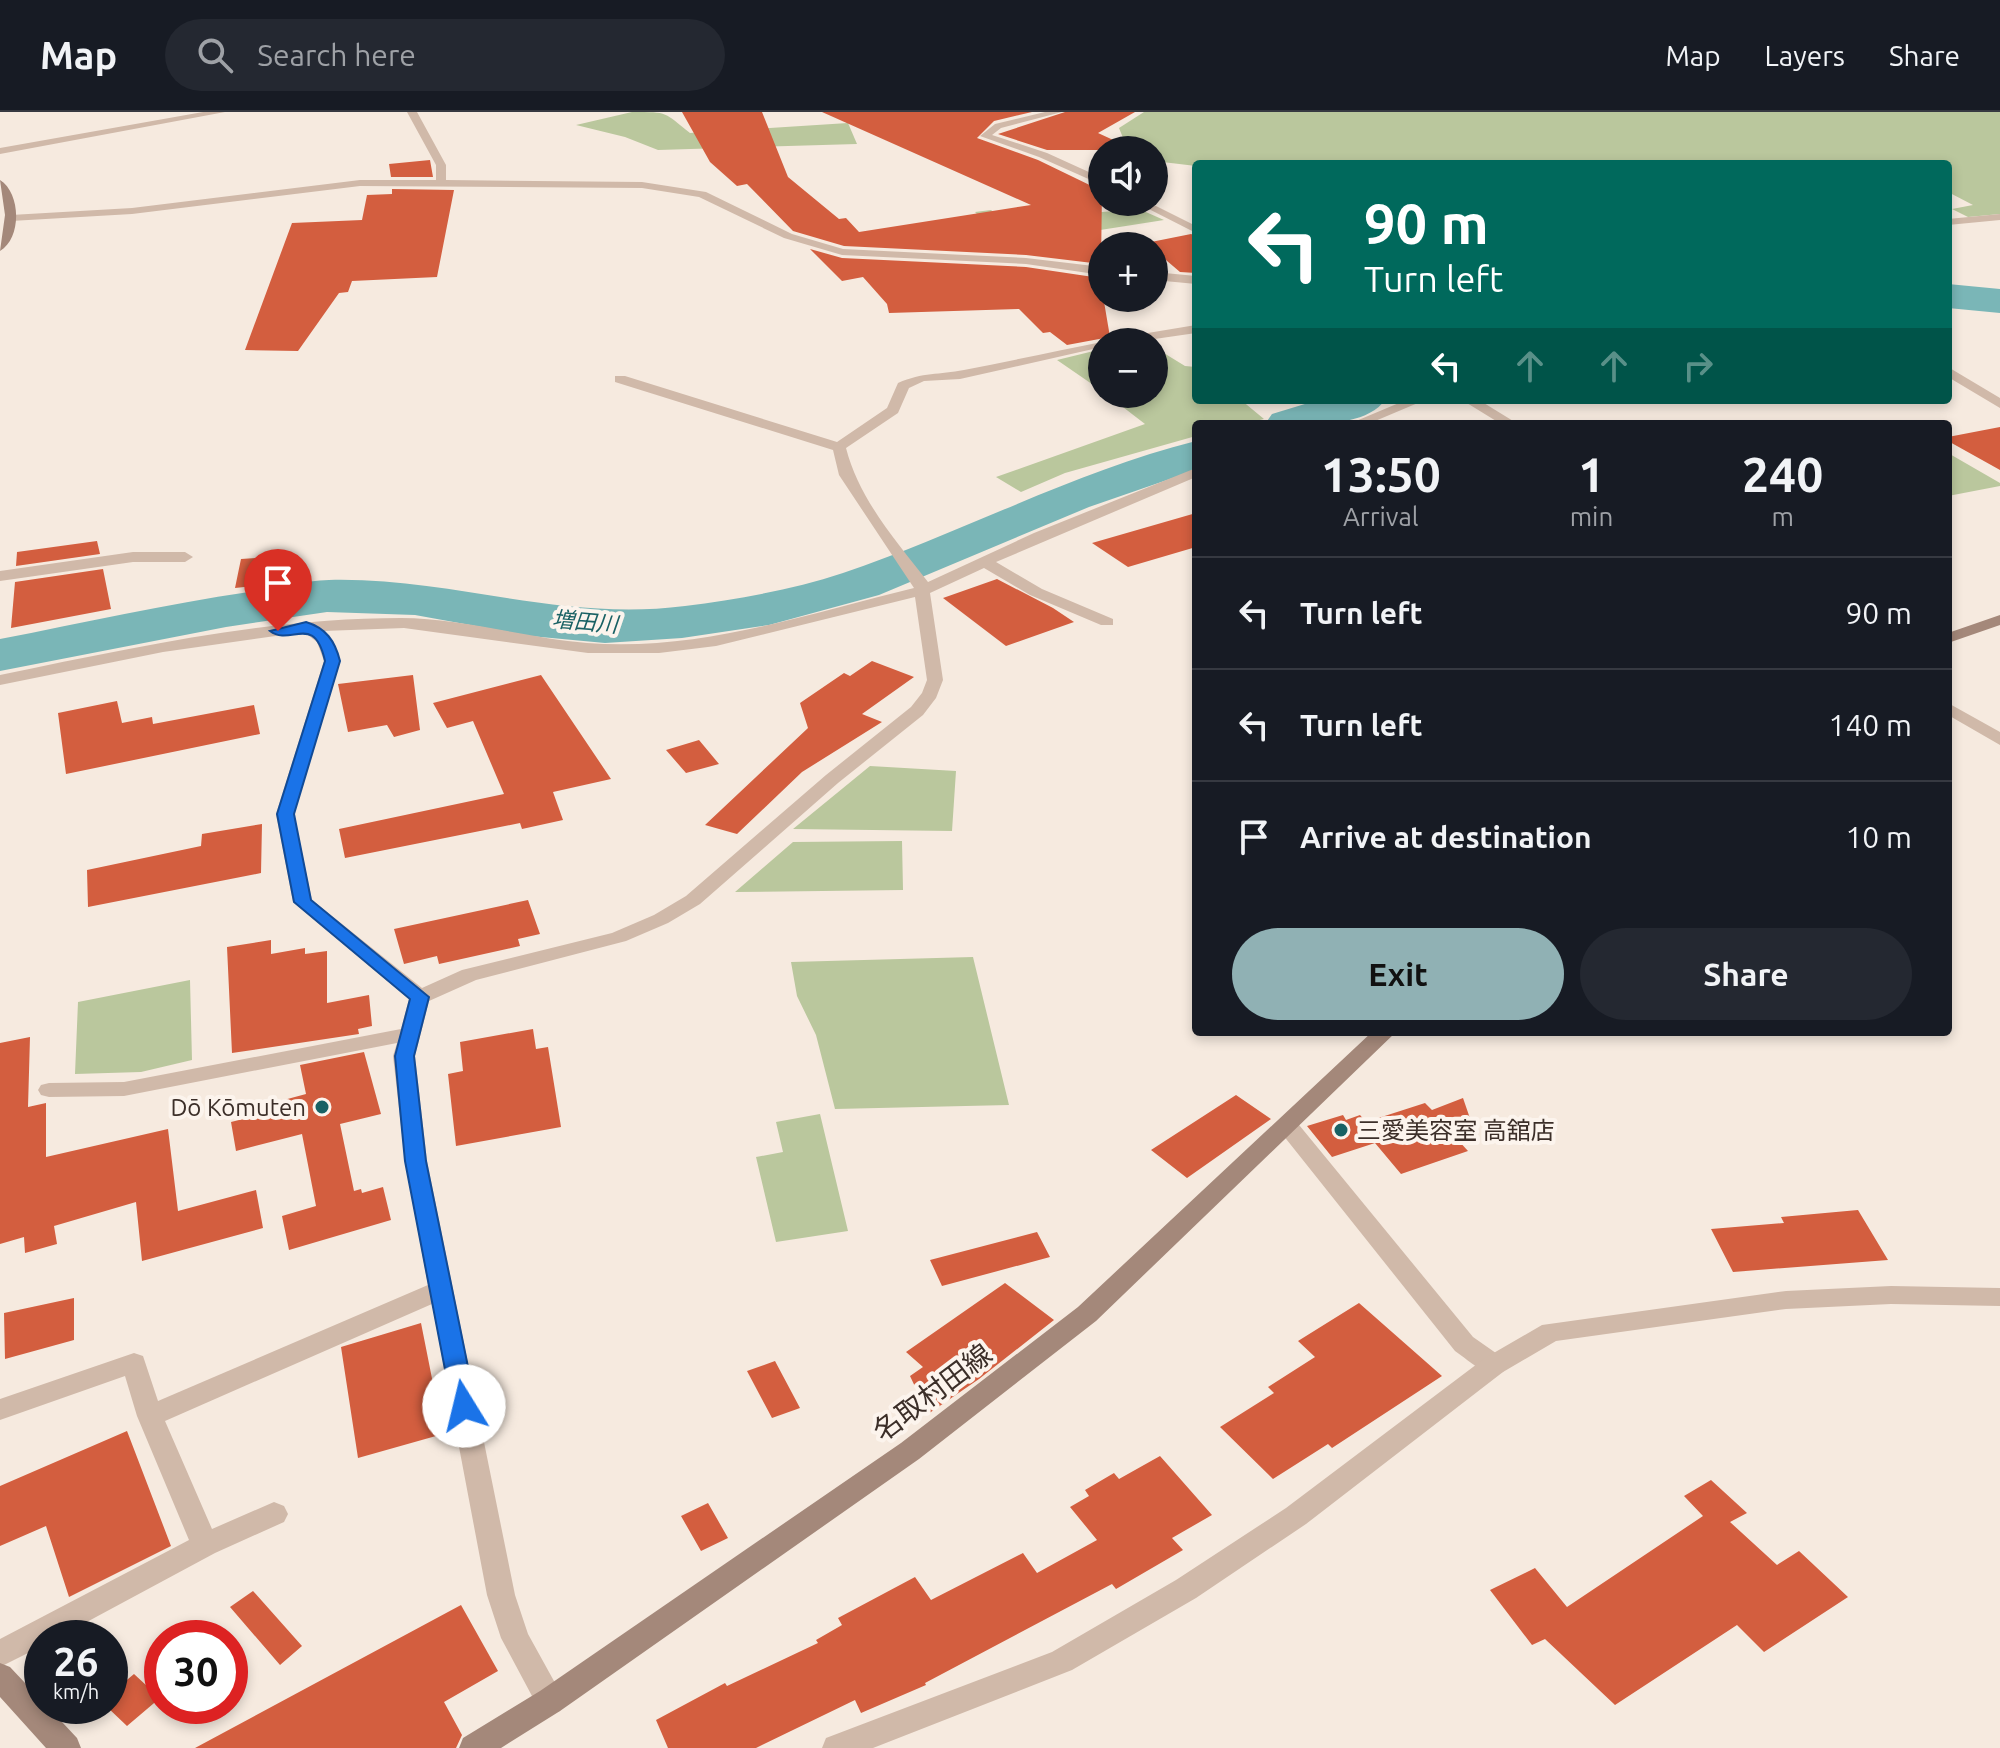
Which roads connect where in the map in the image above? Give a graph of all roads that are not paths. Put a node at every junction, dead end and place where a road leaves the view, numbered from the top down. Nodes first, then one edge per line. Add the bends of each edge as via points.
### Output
1 (220, 112) edge
2 (412, 112) edge
3 (1057, 112) edge
4 (0, 151) edge
5 (1088, 176) edge
6 (441, 182) junction
7 (0, 183) edge
8 (1168, 216) edge
9 (2000, 217) edge
10 (11, 218) junction
11 (1952, 222) edge
12 (1192, 228) edge
13 (0, 248) edge
14 (1088, 269) edge
15 (1168, 277) edge
16 (1192, 280) edge
17 (1192, 330) edge
18 (1168, 333) edge
19 (1088, 346) edge
20 (1952, 374) edge
21 (620, 379) dead end
22 (1408, 404) edge
23 (1476, 404) edge
24 (2000, 404) edge
25 (1366, 420) edge
26 (1504, 420) edge
27 (839, 447) junction
28 (1192, 474) edge
29 (185, 557) dead end
30 (984, 561) junction
31 (0, 576) edge
32 (921, 588) junction
33 (2000, 620) edge
34 (1107, 622) dead end
35 (306, 627) junction
36 (1952, 637) edge
37 (0, 680) edge
38 (1952, 710) edge
39 (2000, 740) edge
40 (420, 997) junction
41 (409, 1034) junction
42 (1381, 1036) edge
43 (49, 1090) dead end
44 (1287, 1125) junction
45 (443, 1289) junction
46 (2000, 1297) edge
47 (1494, 1365) junction
48 (0, 1410) edge
49 (150, 1416) junction
50 (274, 1514) dead end
51 (205, 1545) junction
52 (0, 1654) edge
53 (0, 1676) edge
54 (550, 1701) junction
55 (66, 1748) edge
56 (474, 1748) edge
57 (837, 1748) edge

1 - 4 street
2 - 6 street via 441,165
3 - 5 street via 998,126 985,136
6 - 10 street via 301,188 132,211
6 - 14 street via 679,189 800,241 842,252
7 - 10 main road via 12,205
8 - 12 street
9 - 11 street
10 - 13 main road
15 - 16 street
17 - 18 street
19 - 27 street via 960,375 922,377 903,386 893,410
20 - 24 street
21 - 27 street
22 - 25 street
23 - 26 street
27 - 32 street via 846,475
28 - 30 street
29 - 31 street via 133,557
30 - 32 street
30 - 34 street via 1036,592
32 - 35 street via 752,634 659,648 546,644 404,623
32 - 40 street via 935,680 930,694 917,711 693,900 619,937 469,975
33 - 36 main road
35 - 37 street via 163,647
35 - 40 street via 329,645 332,661 285,814 303,902
38 - 39 street
40 - 41 street
41 - 43 street via 124,1089
41 - 45 street via 404,1056 416,1161
42 - 44 main road, 名取村田線
44 - 47 street via 1464,1344
44 - 54 main road, 名取村田線 via 1087,1314 910,1451
45 - 49 street
45 - 54 street via 501,1595 515,1638
46 - 47 street via 1786,1300 1599,1324 1551,1332
47 - 57 street via 1296,1516 1186,1589 1062,1661
48 - 49 street via 134,1363
49 - 51 street
50 - 51 street
51 - 52 street
53 - 55 main road
54 - 56 main road, 名取村田線

